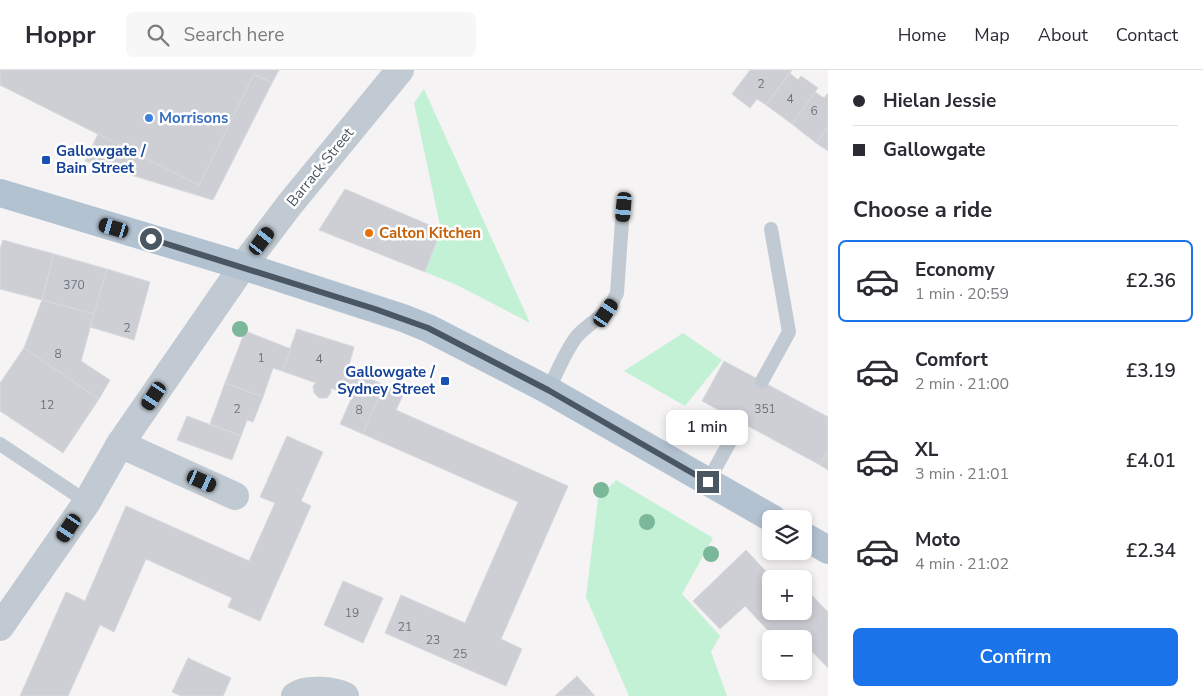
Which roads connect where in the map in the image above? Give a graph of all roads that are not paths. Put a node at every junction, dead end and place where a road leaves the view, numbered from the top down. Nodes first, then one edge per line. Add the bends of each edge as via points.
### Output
1 (400, 70) edge
2 (0, 193) edge
3 (624, 207) dead end
4 (771, 229) dead end
5 (243, 266) junction
6 (762, 382) dead end
7 (548, 390) junction
8 (741, 422) dead end
9 (0, 444) edge
10 (120, 444) junction
11 (708, 482) junction
12 (235, 496) dead end
13 (87, 502) junction
14 (762, 513) edge
15 (812, 541) edge
16 (828, 550) edge
17 (0, 627) edge
18 (295, 696) edge
19 (345, 696) edge

1 - 5 street, Barrack Street
2 - 5 main road
3 - 7 lane via 615,298 606,313 578,336
4 - 6 lane via 789,332
5 - 7 main road via 420,324
5 - 10 street, Barrack Street
7 - 11 main road
8 - 11 lane
9 - 13 lane
10 - 12 street
10 - 13 street, Barrack Street
11 - 14 main road
13 - 17 street, Barrack Street
15 - 16 main road
18 - 19 street via 301,692 336,692

